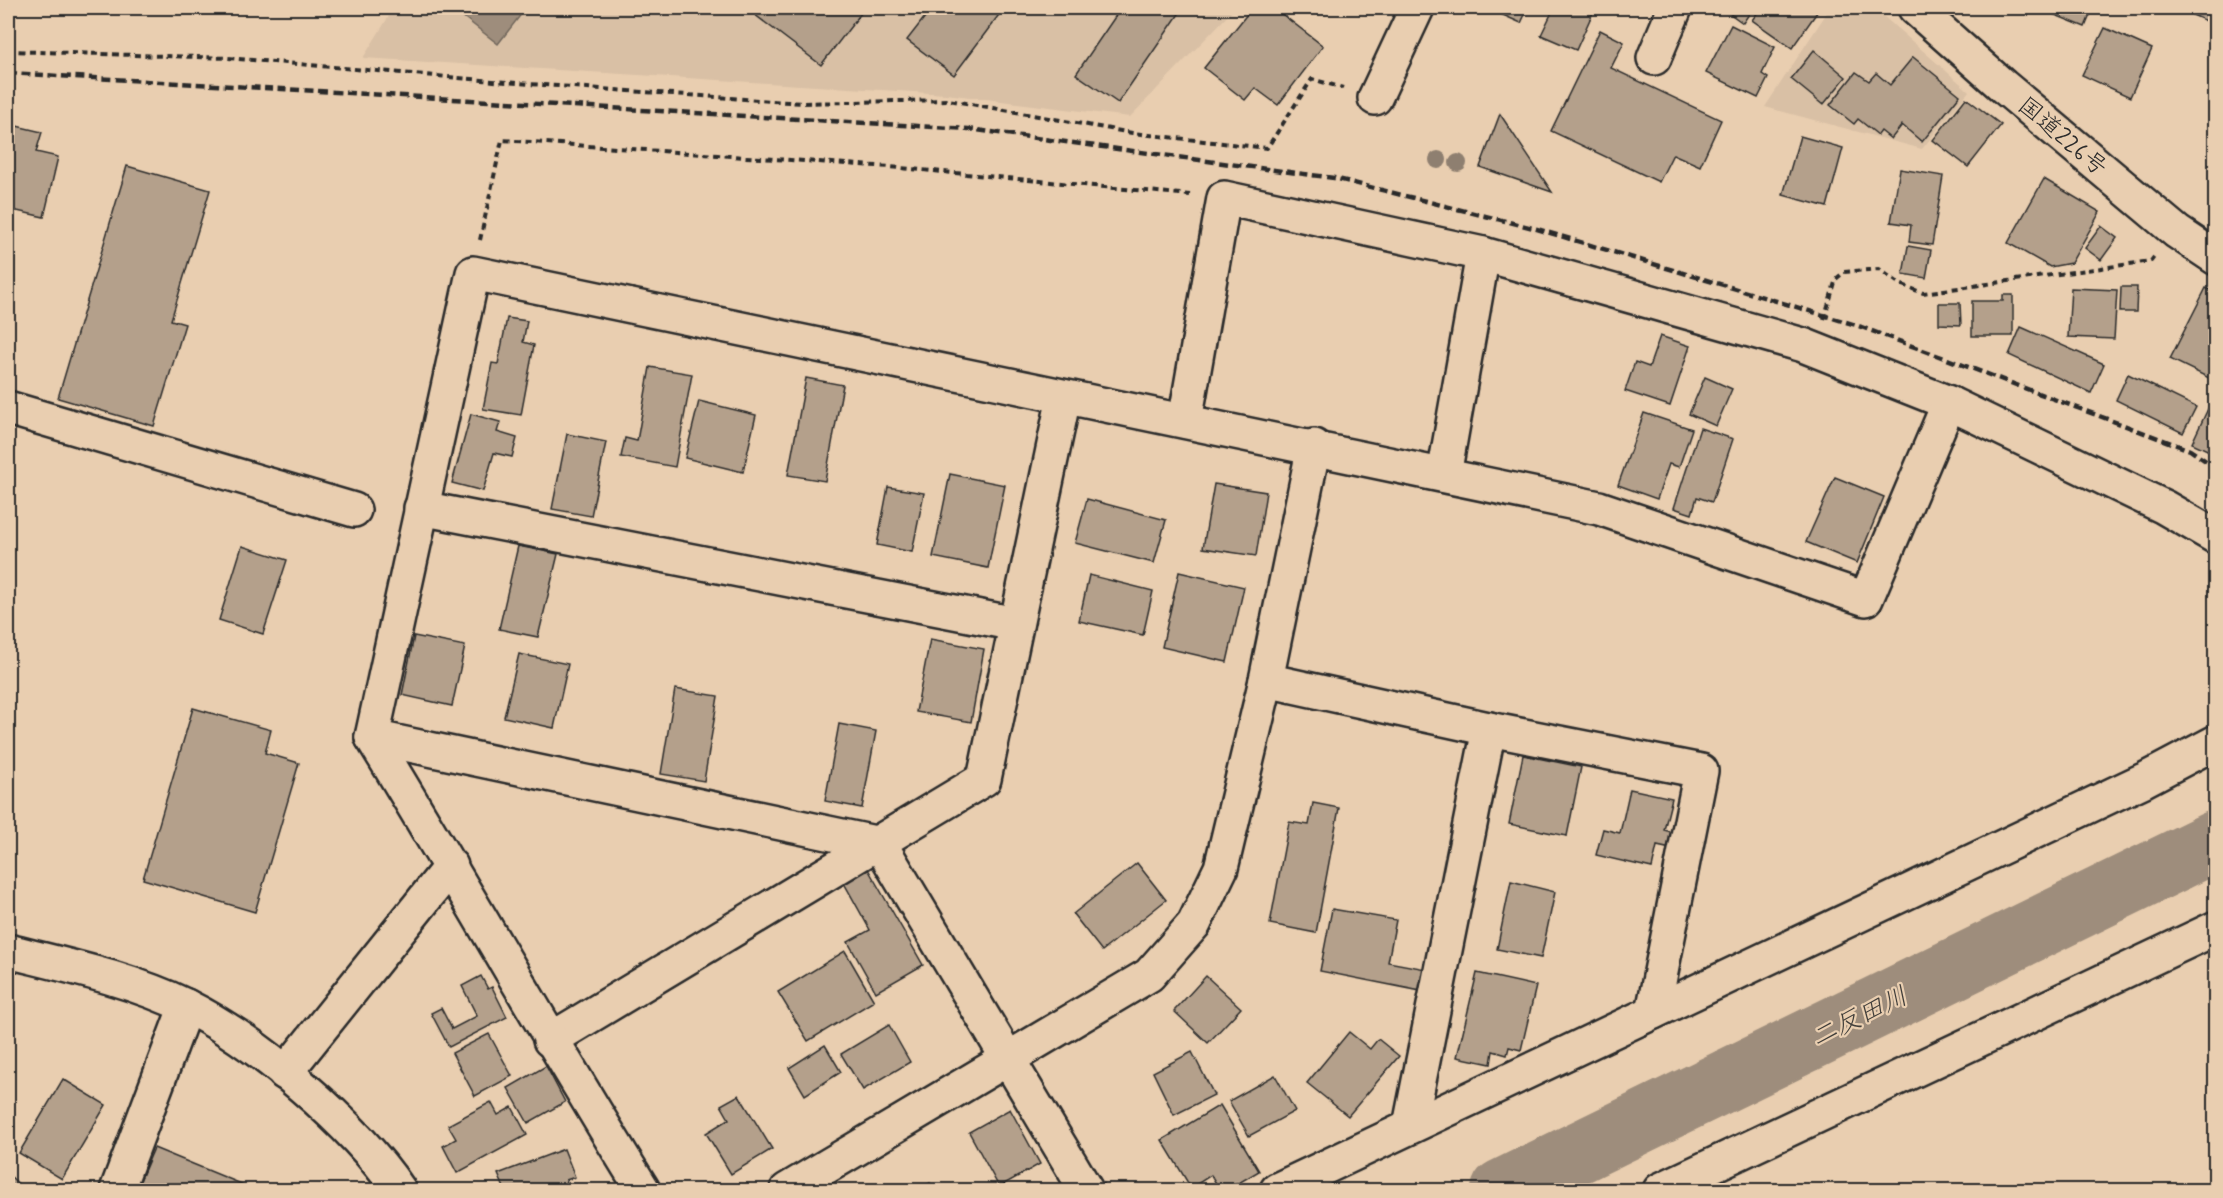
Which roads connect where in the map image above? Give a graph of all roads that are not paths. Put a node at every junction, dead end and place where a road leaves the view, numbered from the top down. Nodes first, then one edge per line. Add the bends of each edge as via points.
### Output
1 (1417, 8) edge
2 (1675, 8) edge
3 (1915, 8) edge
4 (1654, 58) dead end
5 (1376, 98) road end
6 (1483, 254) junction
7 (2216, 258) edge
8 (1064, 397) junction
9 (1949, 404) junction
10 (8, 408) edge
11 (1185, 421) junction
12 (1314, 446) junction
13 (1444, 475) junction
14 (422, 508) junction
15 (354, 510) dead end
16 (2216, 537) edge
17 (1016, 624) junction
18 (1266, 680) junction
19 (1489, 729) junction
20 (372, 737) junction
21 (2216, 742) edge
22 (880, 844) junction
23 (451, 866) junction
24 (2216, 928) edge
25 (8, 951) edge
26 (186, 1006) junction
27 (1653, 1012) junction
28 (550, 1040) junction
29 (1009, 1060) junction
30 (285, 1073) junction
31 (1410, 1126) junction
32 (117, 1191) edge
33 (399, 1191) edge
34 (643, 1191) edge
35 (787, 1191) edge
36 (1086, 1191) edge
37 (1277, 1191) edge
38 (1660, 1191) edge

1 - 5 main road
2 - 4 main road
3 - 7 main road, 国道226号 via 2176,232
6 - 9 main road via 1803,345
6 - 11 main road via 1224,198
6 - 13 main road
8 - 11 main road
8 - 14 main road via 473,273
8 - 17 main road
9 - 13 main road via 1866,599 1599,508
9 - 16 main road via 2164,507
10 - 15 main road
11 - 12 main road
12 - 13 main road
12 - 18 main road
14 - 17 main road
14 - 20 main road
17 - 22 main road via 984,779
18 - 19 main road
18 - 29 main road via 1221,868 1194,924 1149,975
19 - 27 main road via 1701,771
19 - 31 main road
20 - 22 main road
20 - 23 main road
21 - 27 main road via 2144,780
22 - 28 main road
22 - 29 main road
23 - 28 main road
23 - 30 main road
24 - 38 main road
25 - 26 main road via 105,975
26 - 30 main road
26 - 32 main road
27 - 31 main road
28 - 34 main road
29 - 35 main road
29 - 36 main road
30 - 33 main road via 331,1112
31 - 37 main road

